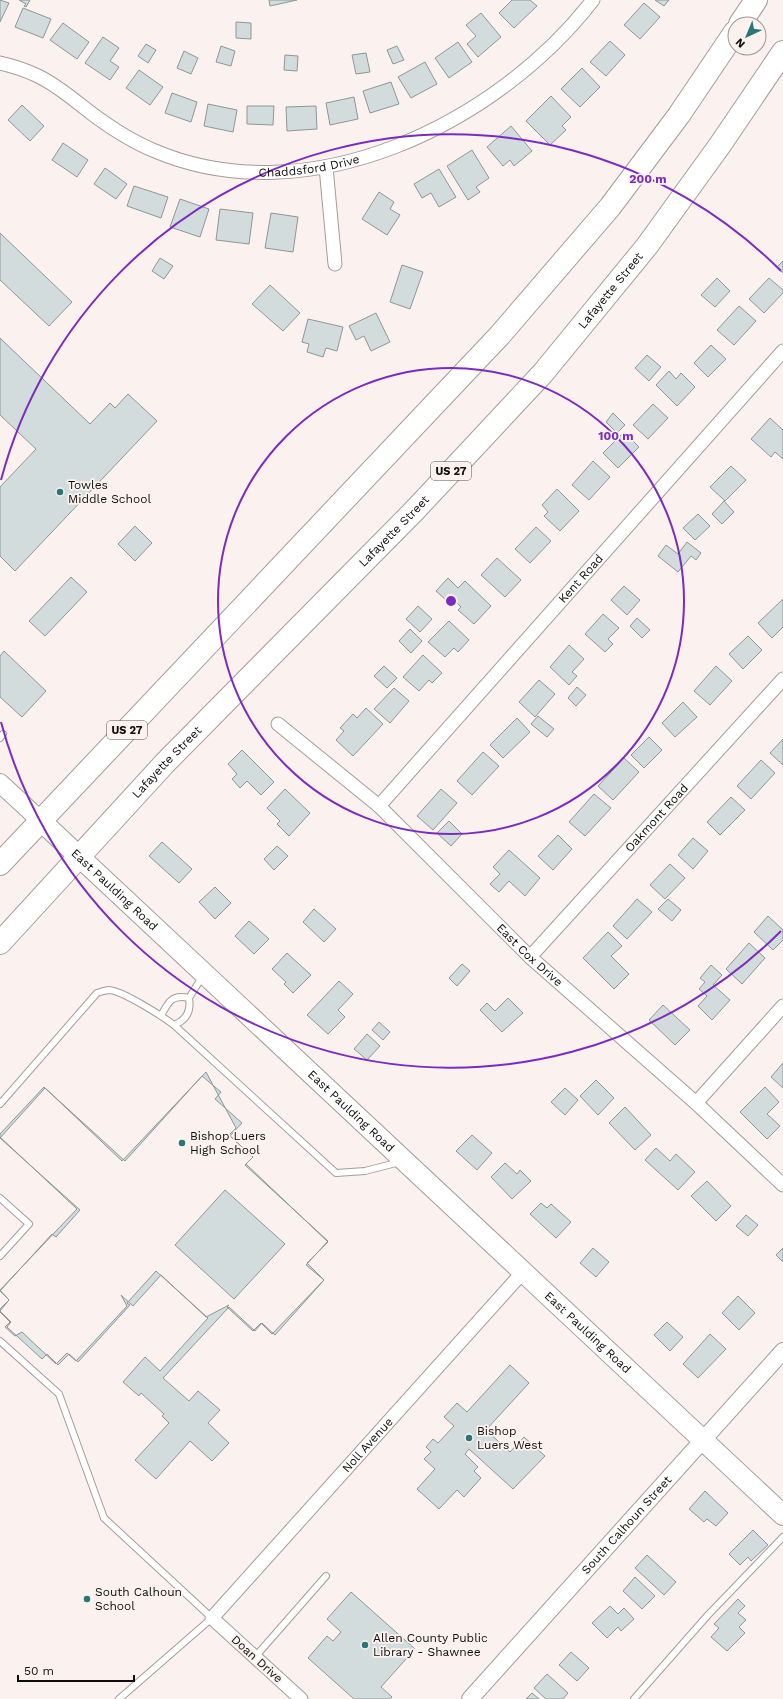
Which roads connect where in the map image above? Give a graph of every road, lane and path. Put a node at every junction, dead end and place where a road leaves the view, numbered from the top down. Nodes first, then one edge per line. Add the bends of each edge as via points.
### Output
1 (594, 0) edge
2 (756, 0) edge
3 (745, 16) edge
4 (727, 44) edge
5 (783, 52) edge
6 (0, 63) edge
7 (326, 167) junction
8 (335, 264) dead end
9 (780, 359) edge
10 (783, 679) edge
11 (278, 724) dead end
12 (0, 783) edge
13 (379, 806) junction
14 (40, 820) junction
15 (80, 858) junction
16 (0, 864) edge
17 (0, 943) edge
18 (530, 957) junction
19 (204, 974) junction
20 (189, 998) junction
21 (783, 1006) edge
22 (161, 1016) junction
23 (174, 1025) junction
24 (696, 1103) junction
25 (0, 1104) edge
26 (405, 1161) junction
27 (783, 1185) edge
28 (0, 1198) edge
29 (0, 1256) edge
30 (523, 1272) junction
31 (0, 1341) edge
32 (783, 1353) edge
33 (702, 1440) junction
34 (783, 1515) edge
35 (783, 1537) edge
36 (326, 1576) dead end
37 (212, 1618) junction
38 (255, 1657) junction
39 (119, 1699) edge
40 (301, 1699) edge
41 (470, 1699) edge
42 (634, 1699) edge

1 - 7 street, Chaddsford Drive via 550,48 478,103 419,137 386,150
2 - 3 highway
4 - 14 highway, US 27 via 679,115 610,207 500,335
5 - 15 highway, Lafayette Street / US 27 via 647,246 543,373 415,510 165,763
6 - 7 street, Chaddsford Drive via 39,76 134,141 174,158 217,169 255,173
7 - 8 street
9 - 13 street, Kent Road
10 - 18 street, Oakmont Road
11 - 13 street, East Cox Drive
12 - 14 main road, East Paulding Road
13 - 18 street, East Cox Drive
14 - 15 main road, East Paulding Road
14 - 16 highway, US 27
15 - 17 highway, Lafayette Street / US 27
15 - 19 main road, East Paulding Road
18 - 24 street, East Cox Drive
19 - 20 lane
19 - 26 main road, East Paulding Road
20 - 22 lane via 180,996 172,999
20 - 23 lane via 188,1013 180,1023
21 - 24 street
22 - 23 lane
22 - 25 lane via 119,993 104,990 97,994
23 - 26 lane via 336,1173 365,1171
24 - 27 street, East Cox Drive
26 - 30 main road, East Paulding Road
28 - 29 lane via 29,1224
30 - 33 main road, East Paulding Road
30 - 37 street, Noll Avenue
31 - 37 lane via 59,1394 104,1518
32 - 33 street, South Calhoun Street
33 - 34 main road, East Paulding Road
33 - 41 street, South Calhoun Street
35 - 42 lane via 708,1615
36 - 38 lane
37 - 38 street, Doan Drive
37 - 39 lane
38 - 40 street, Doan Drive

